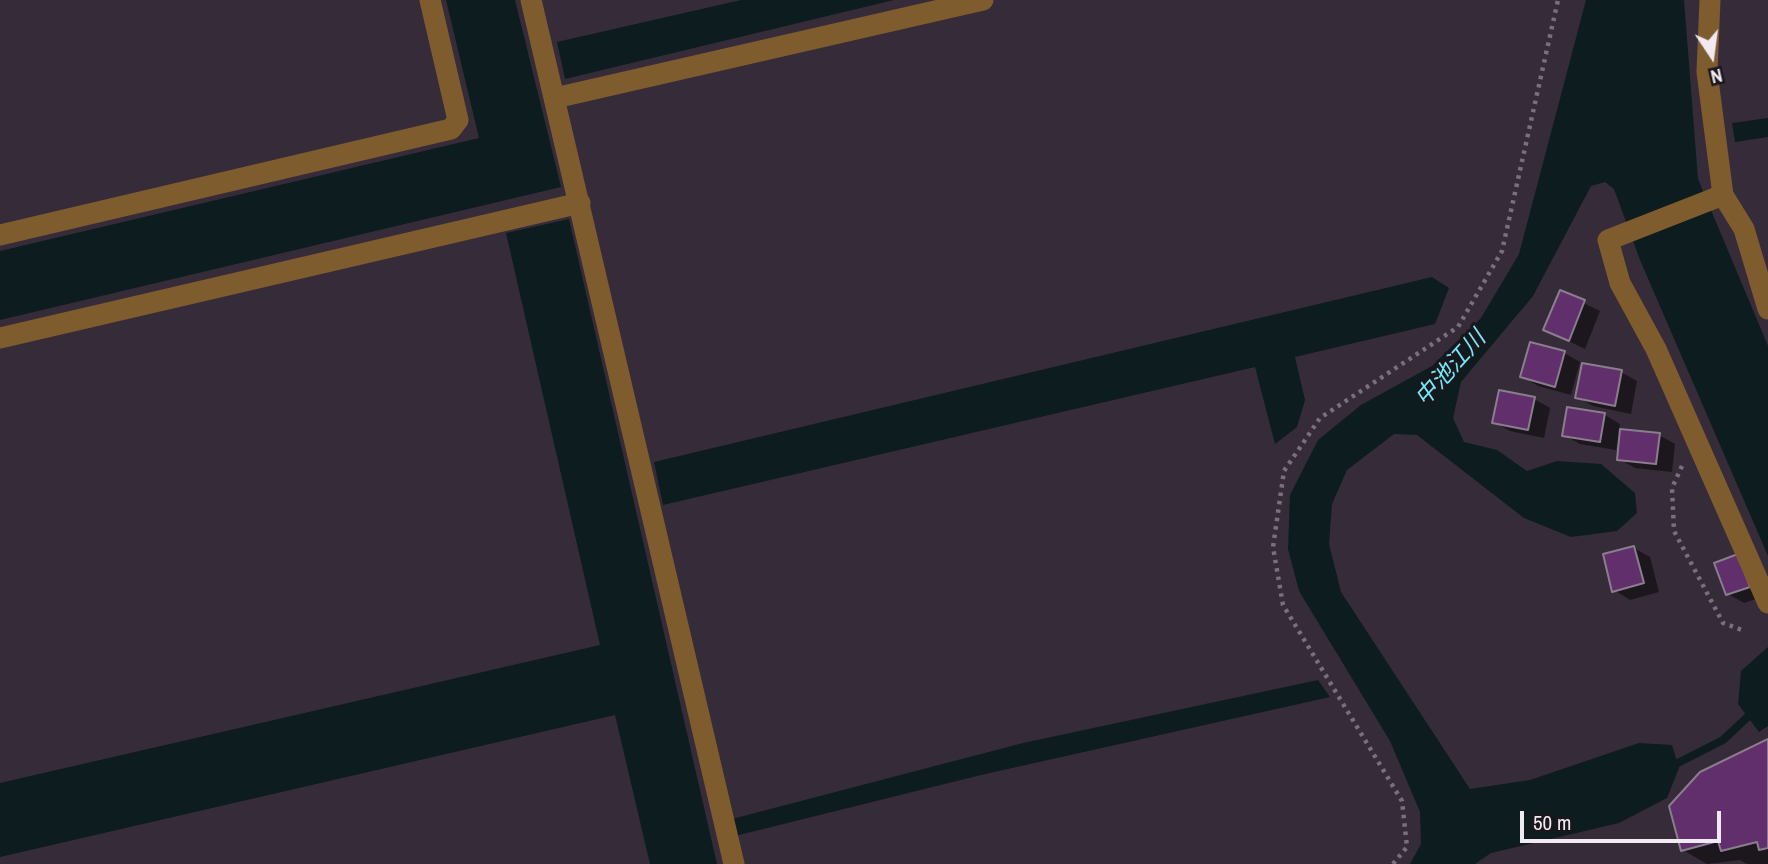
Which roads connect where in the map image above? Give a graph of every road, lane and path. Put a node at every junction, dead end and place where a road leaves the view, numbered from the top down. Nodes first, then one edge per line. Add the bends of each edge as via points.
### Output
1 (430, 0) edge
2 (531, 0) edge
3 (983, 0) edge
4 (1558, 0) edge
5 (1710, 0) edge
6 (555, 99) junction
7 (1723, 195) junction
8 (580, 203) junction
9 (0, 235) edge
10 (1768, 309) edge
11 (0, 338) edge
12 (1695, 437) junction
13 (1768, 603) edge
14 (1745, 631) dead end
15 (734, 864) edge
16 (1392, 864) edge

1 - 9 street via 458,120 451,129
2 - 6 street
3 - 6 street
4 - 16 path via 1502,251 1458,327 1320,418 1284,471 1273,547 1283,606 1402,801 1407,847
5 - 7 street via 1707,72
6 - 8 street
7 - 10 street via 1744,229
7 - 12 street via 1608,240 1620,283
8 - 11 street
8 - 15 street
12 - 13 street
12 - 14 path via 1672,488 1674,531 1723,623

